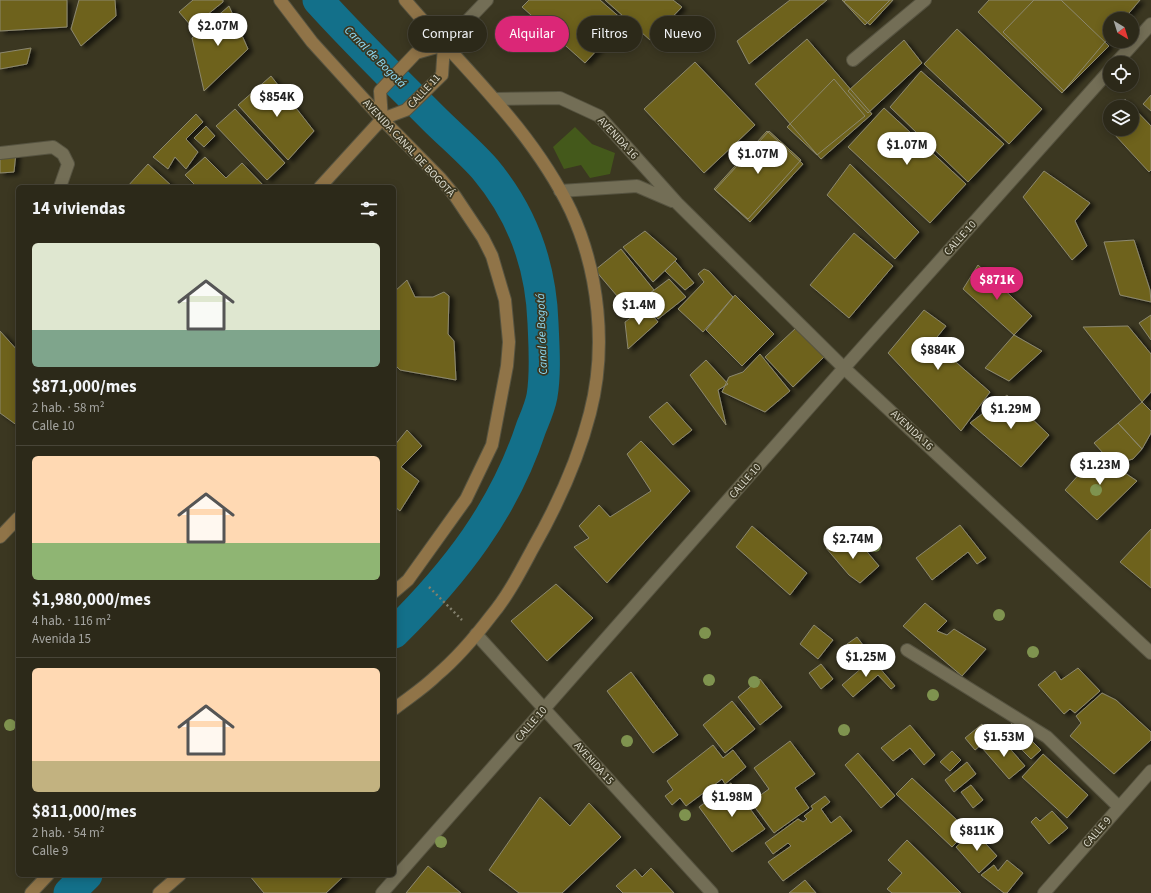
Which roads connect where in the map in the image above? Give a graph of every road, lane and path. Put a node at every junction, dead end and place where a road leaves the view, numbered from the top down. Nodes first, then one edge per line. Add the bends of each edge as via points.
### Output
1 (280, 0) edge
2 (405, 0) edge
3 (487, 0) edge
4 (925, 0) edge
5 (419, 16) edge
6 (472, 16) edge
7 (1151, 24) edge
8 (420, 52) edge
9 (444, 52) edge
10 (451, 52) edge
11 (1122, 56) edge
12 (853, 60) dead end
13 (1103, 78) edge
14 (495, 98) junction
15 (382, 119) junction
16 (0, 153) edge
17 (61, 185) edge
18 (322, 185) edge
19 (560, 191) junction
20 (677, 203) junction
21 (844, 368) junction
22 (16, 520) edge
23 (0, 537) edge
24 (414, 573) junction
25 (396, 590) edge
26 (476, 634) junction
27 (907, 650) dead end
28 (1151, 653) edge
29 (396, 707) edge
30 (544, 708) junction
31 (1151, 771) edge
32 (1119, 807) junction
33 (46, 877) edge
34 (178, 877) edge
35 (31, 893) edge
36 (159, 893) edge
37 (382, 893) edge
38 (712, 893) edge
39 (1044, 893) edge

1 - 15 main road, AVENIDA CANAL DE BOGOTÁ via 312,42
2 - 5 main road
3 - 6 street
4 - 12 street
7 - 11 street
8 - 15 main road via 380,91
9 - 15 main road, CALLE 11 via 442,75 406,110
10 - 14 main road
13 - 21 street, CALLE 10
14 - 19 main road via 543,161
14 - 20 street, AVENIDA 16 via 560,98 599,116
15 - 18 main road, CALLE 11
15 - 24 main road, AVENIDA CANAL DE BOGOTÁ via 441,179 470,219 492,256 505,300 508,321 507,366 492,445 466,499
16 - 17 street via 53,147 63,154 68,164
19 - 20 street, AVENIDA 16 via 637,186
19 - 26 main road via 580,233 594,292 598,323 596,379 590,413 571,471 550,519 507,595
20 - 21 street, AVENIDA 16
21 - 28 street, AVENIDA 16
21 - 30 street, CALLE 10
22 - 23 main road
24 - 25 main road, AVENIDA CANAL DE BOGOTÁ
24 - 26 path
26 - 29 main road via 438,675
26 - 30 street, AVENIDA 15
27 - 32 street via 1047,737
30 - 37 street, CALLE 10
30 - 38 street, AVENIDA 15
31 - 32 street, CALLE 9
32 - 39 street, CALLE 9
33 - 35 main road
34 - 36 main road

